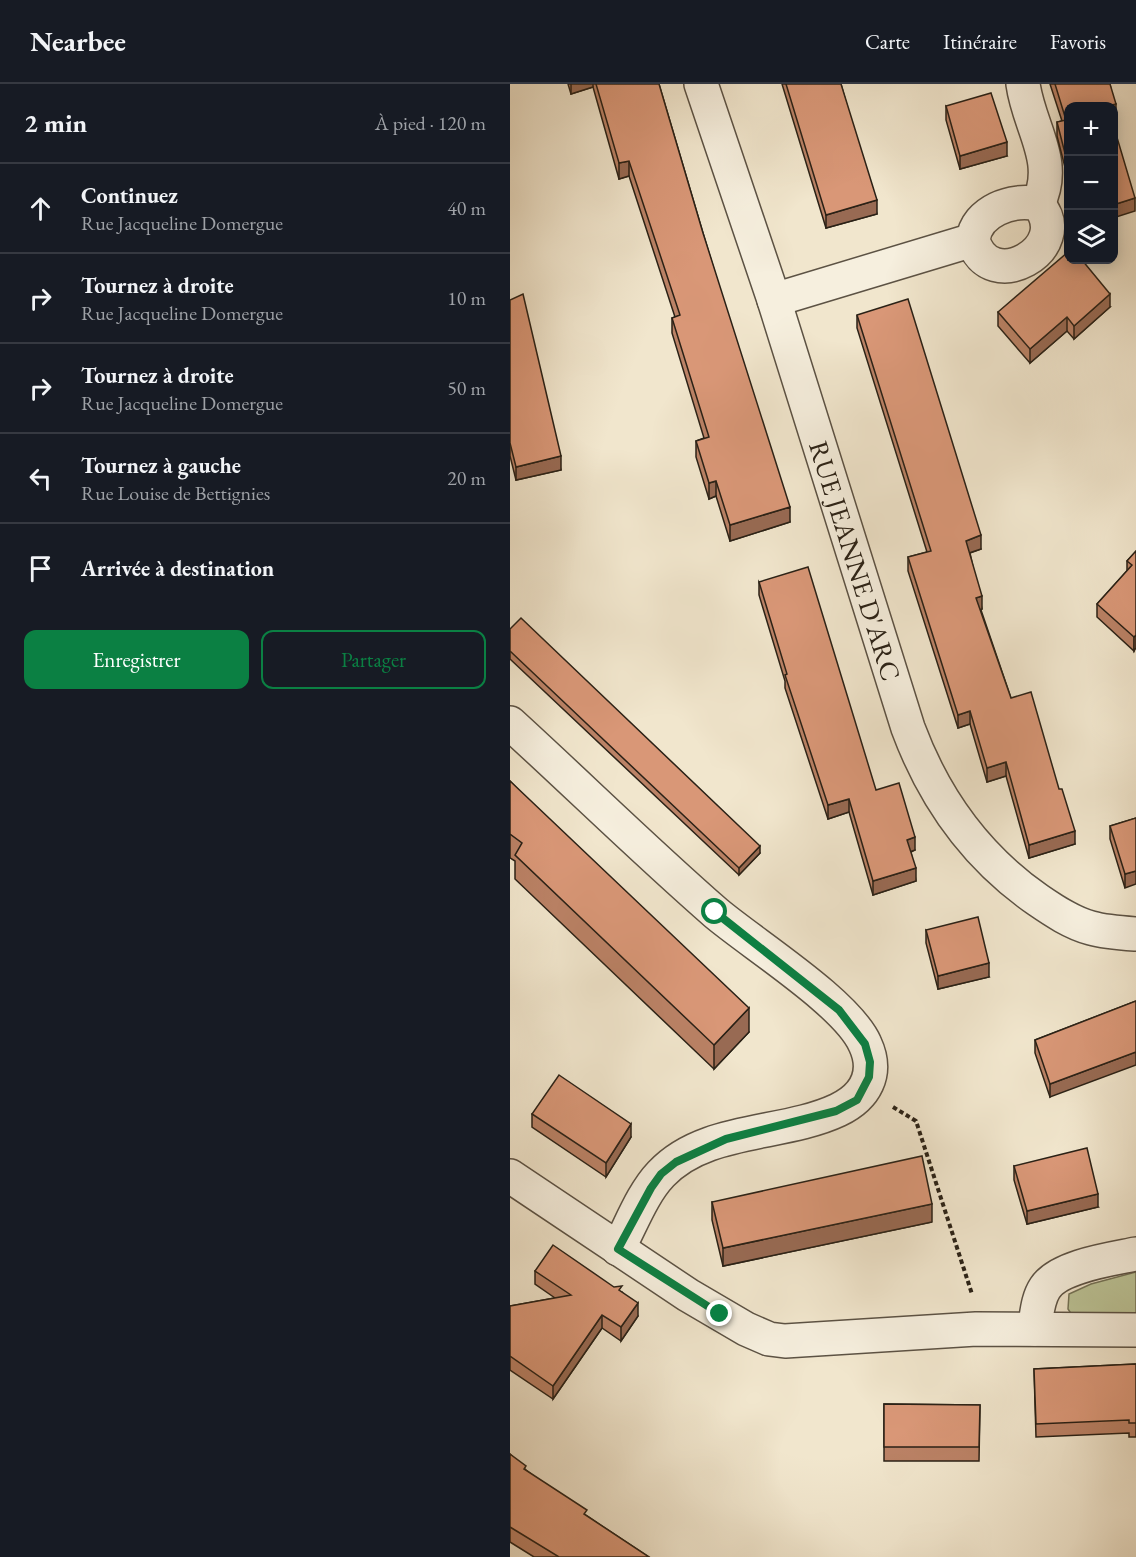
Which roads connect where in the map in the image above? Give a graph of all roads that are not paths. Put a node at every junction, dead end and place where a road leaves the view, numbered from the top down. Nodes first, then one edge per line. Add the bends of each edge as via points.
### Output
1 (701, 84) edge
2 (1023, 84) edge
3 (1038, 204) junction
4 (973, 240) junction
5 (774, 300) junction
6 (510, 723) edge
7 (1136, 934) edge
8 (510, 1176) edge
9 (618, 1249) junction
10 (1136, 1254) edge
11 (1034, 1329) junction
12 (1136, 1330) edge

1 - 5 street, RUE JEANNE D'ARC
2 - 3 street via 1047,169 1045,190
3 - 4 street via 1016,203 990,212 979,220
3 - 4 street via 1044,212 1048,235 1039,250 1014,266 992,265 982,259
4 - 5 street
5 - 7 street, RUE JEANNE D'ARC via 908,728 933,787 981,852 1026,892 1089,928
6 - 9 street via 715,912 839,1010 865,1044 870,1062 865,1088 857,1100 836,1111 726,1139 676,1162 651,1188
8 - 9 street
9 - 11 street via 688,1295 769,1340
10 - 11 street via 1078,1268 1050,1282 1039,1301
11 - 12 street

